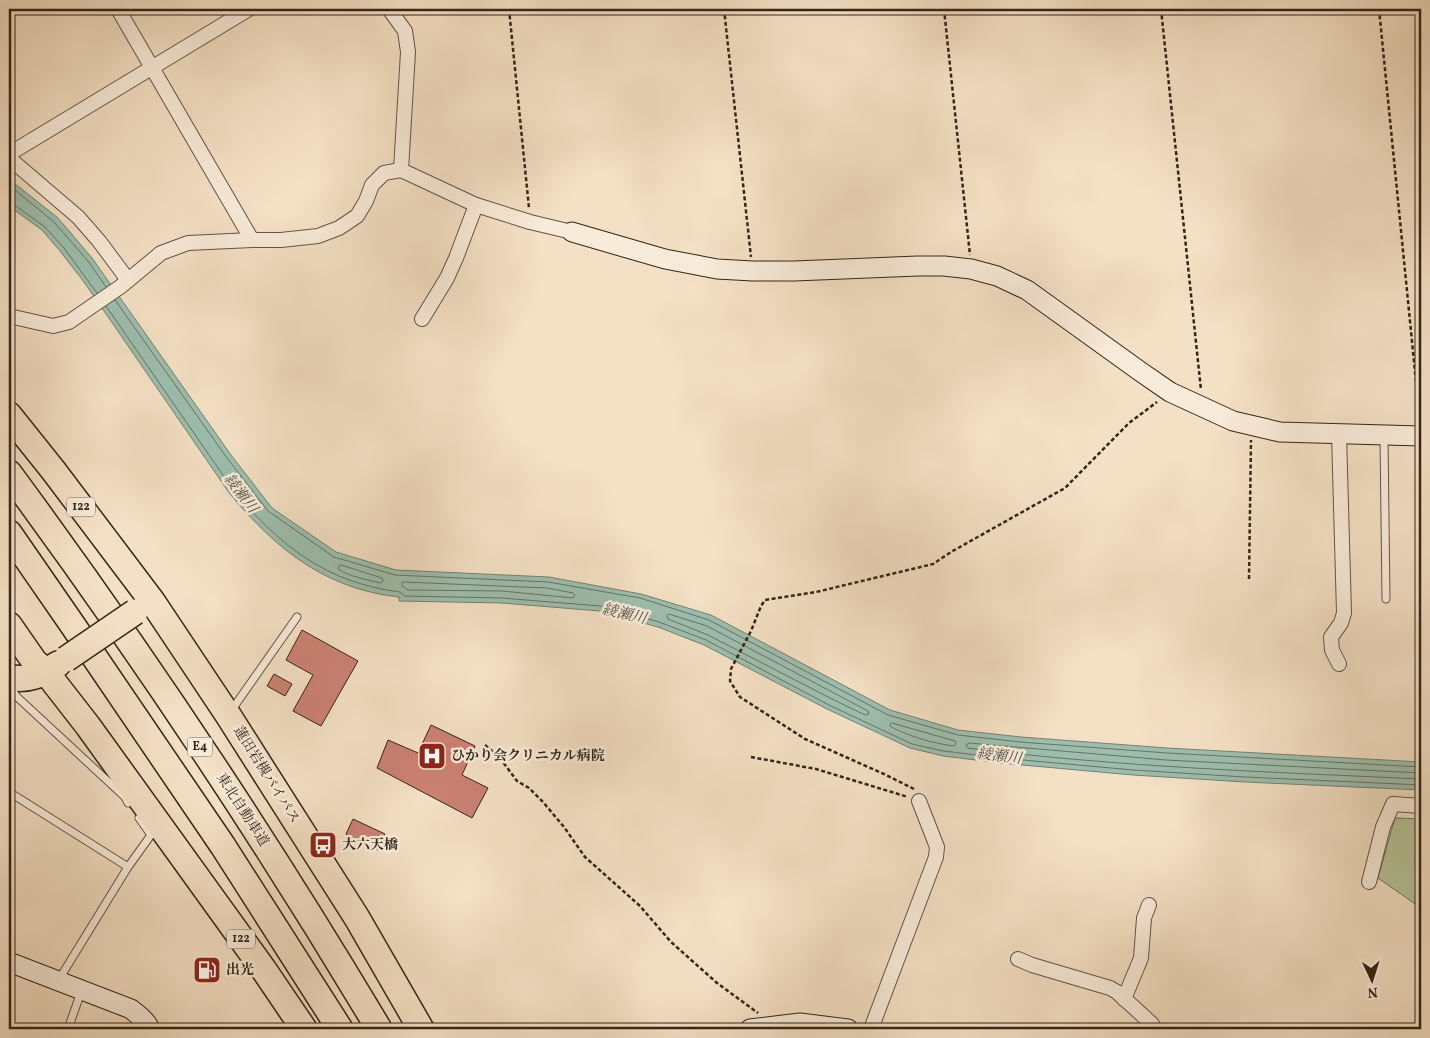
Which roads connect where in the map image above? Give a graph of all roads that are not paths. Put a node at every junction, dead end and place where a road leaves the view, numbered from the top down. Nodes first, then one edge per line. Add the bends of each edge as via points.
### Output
1 (118, 9) edge
2 (249, 9) edge
3 (389, 9) edge
4 (153, 68) junction
5 (9, 154) edge
6 (9, 158) edge
7 (401, 170) junction
8 (476, 205) junction
9 (572, 232) joint
10 (252, 240) junction
11 (124, 284) junction
12 (9, 316) edge
13 (422, 319) dead end
14 (9, 415) edge
15 (1339, 434) junction
16 (1384, 435) junction
17 (1421, 436) edge
18 (9, 473) edge
19 (9, 533) edge
20 (1386, 599) dead end
21 (143, 607) junction
22 (297, 617) dead end
23 (9, 625) edge
24 (1338, 664) dead end
25 (56, 665) junction
26 (9, 677) edge
27 (9, 684) edge
28 (228, 715) junction
29 (9, 792) edge
30 (919, 801) road end
31 (1421, 806) edge
32 (128, 867) junction
33 (1369, 882) dead end
34 (1149, 905) dead end
35 (1018, 959) dead end
36 (9, 962) edge
37 (58, 981) junction
38 (81, 990) junction
39 (1124, 999) junction
40 (803, 1026) edge
41 (68, 1029) edge
42 (150, 1029) edge
43 (304, 1029) edge
44 (340, 1029) edge
45 (379, 1029) edge
46 (421, 1029) edge
47 (750, 1029) edge
48 (848, 1029) edge
49 (871, 1029) edge
50 (1155, 1029) edge

1 - 4 street
2 - 4 street
3 - 7 street via 405,31 408,52
4 - 5 street
4 - 10 street
6 - 11 street via 78,217 100,241
7 - 8 street
7 - 10 street via 384,173 372,184 357,216 339,228 318,236
8 - 9 street
8 - 13 street via 450,271
9 - 15 street via 673,261 717,269 753,271 918,266 971,269 997,276 1026,290 1170,392 1203,408 1233,421 1280,432
10 - 11 street via 188,243 161,253
11 - 12 street via 69,322 53,326
14 - 21 highway, 蓮田岩槻バイパス / 122 via 53,470
15 - 16 street
15 - 24 street via 1344,613 1331,637
16 - 17 street
16 - 20 lane
18 - 45 highway, 東北自動車道 / E4 via 188,728
19 - 44 highway via 223,846
21 - 25 highway, bridge
21 - 28 highway, 蓮田岩槻バイパス / 122
22 - 28 lane
23 - 25 highway, 122 via 34,661
25 - 26 highway via 39,675
25 - 43 highway, 122 via 88,726
27 - 32 lane via 16,696 125,797 151,836
28 - 46 highway, 蓮田岩槻バイパス / 122 via 357,918
29 - 32 lane
30 - 49 street via 937,847 936,857
31 - 33 street via 1393,804 1383,827
32 - 37 lane
34 - 39 street via 1144,918 1141,958
35 - 39 street via 1110,988
36 - 37 street
37 - 38 street
38 - 41 lane
38 - 42 street via 130,1010
39 - 50 street
40 - 47 street
40 - 48 street

